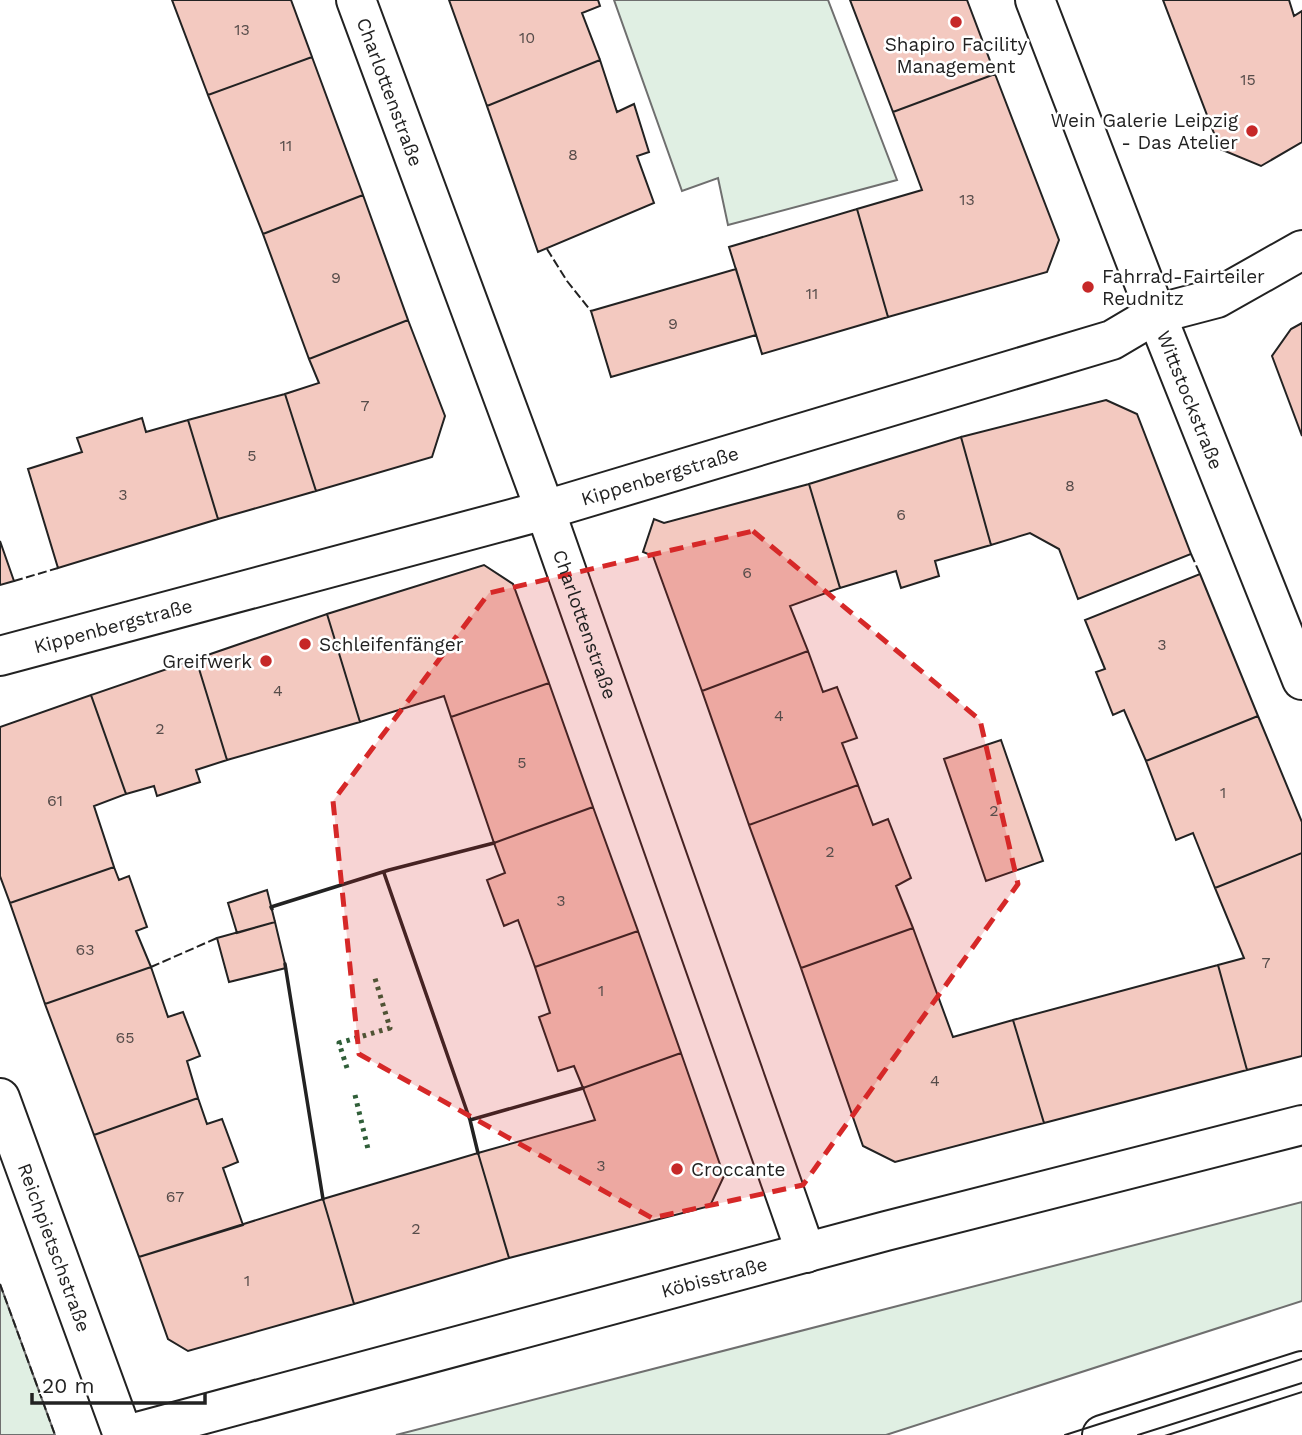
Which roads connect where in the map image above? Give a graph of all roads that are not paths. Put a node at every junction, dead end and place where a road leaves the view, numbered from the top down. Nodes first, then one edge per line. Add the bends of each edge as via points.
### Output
1 (356, 0) edge
2 (1035, 0) edge
3 (1302, 250) edge
4 (1156, 314) junction
5 (544, 510) junction
6 (0, 656) edge
7 (1302, 680) edge
8 (0, 1098) edge
9 (1302, 1125) edge
10 (806, 1253) junction
11 (1302, 1371) edge
12 (125, 1435) edge
13 (1102, 1435) edge

1 - 5 street, Charlottenstraße
2 - 4 street, Wittstockstraße
3 - 4 street, Kippenbergstraße via 1217,298
4 - 5 street, Kippenbergstraße via 1112,340
4 - 7 street, Wittstockstraße
5 - 6 street, Kippenbergstraße
5 - 10 street, Charlottenstraße
8 - 12 street, Reichpietschstraße
9 - 10 street, Köbisstraße
10 - 12 street, Köbisstraße
11 - 13 street

